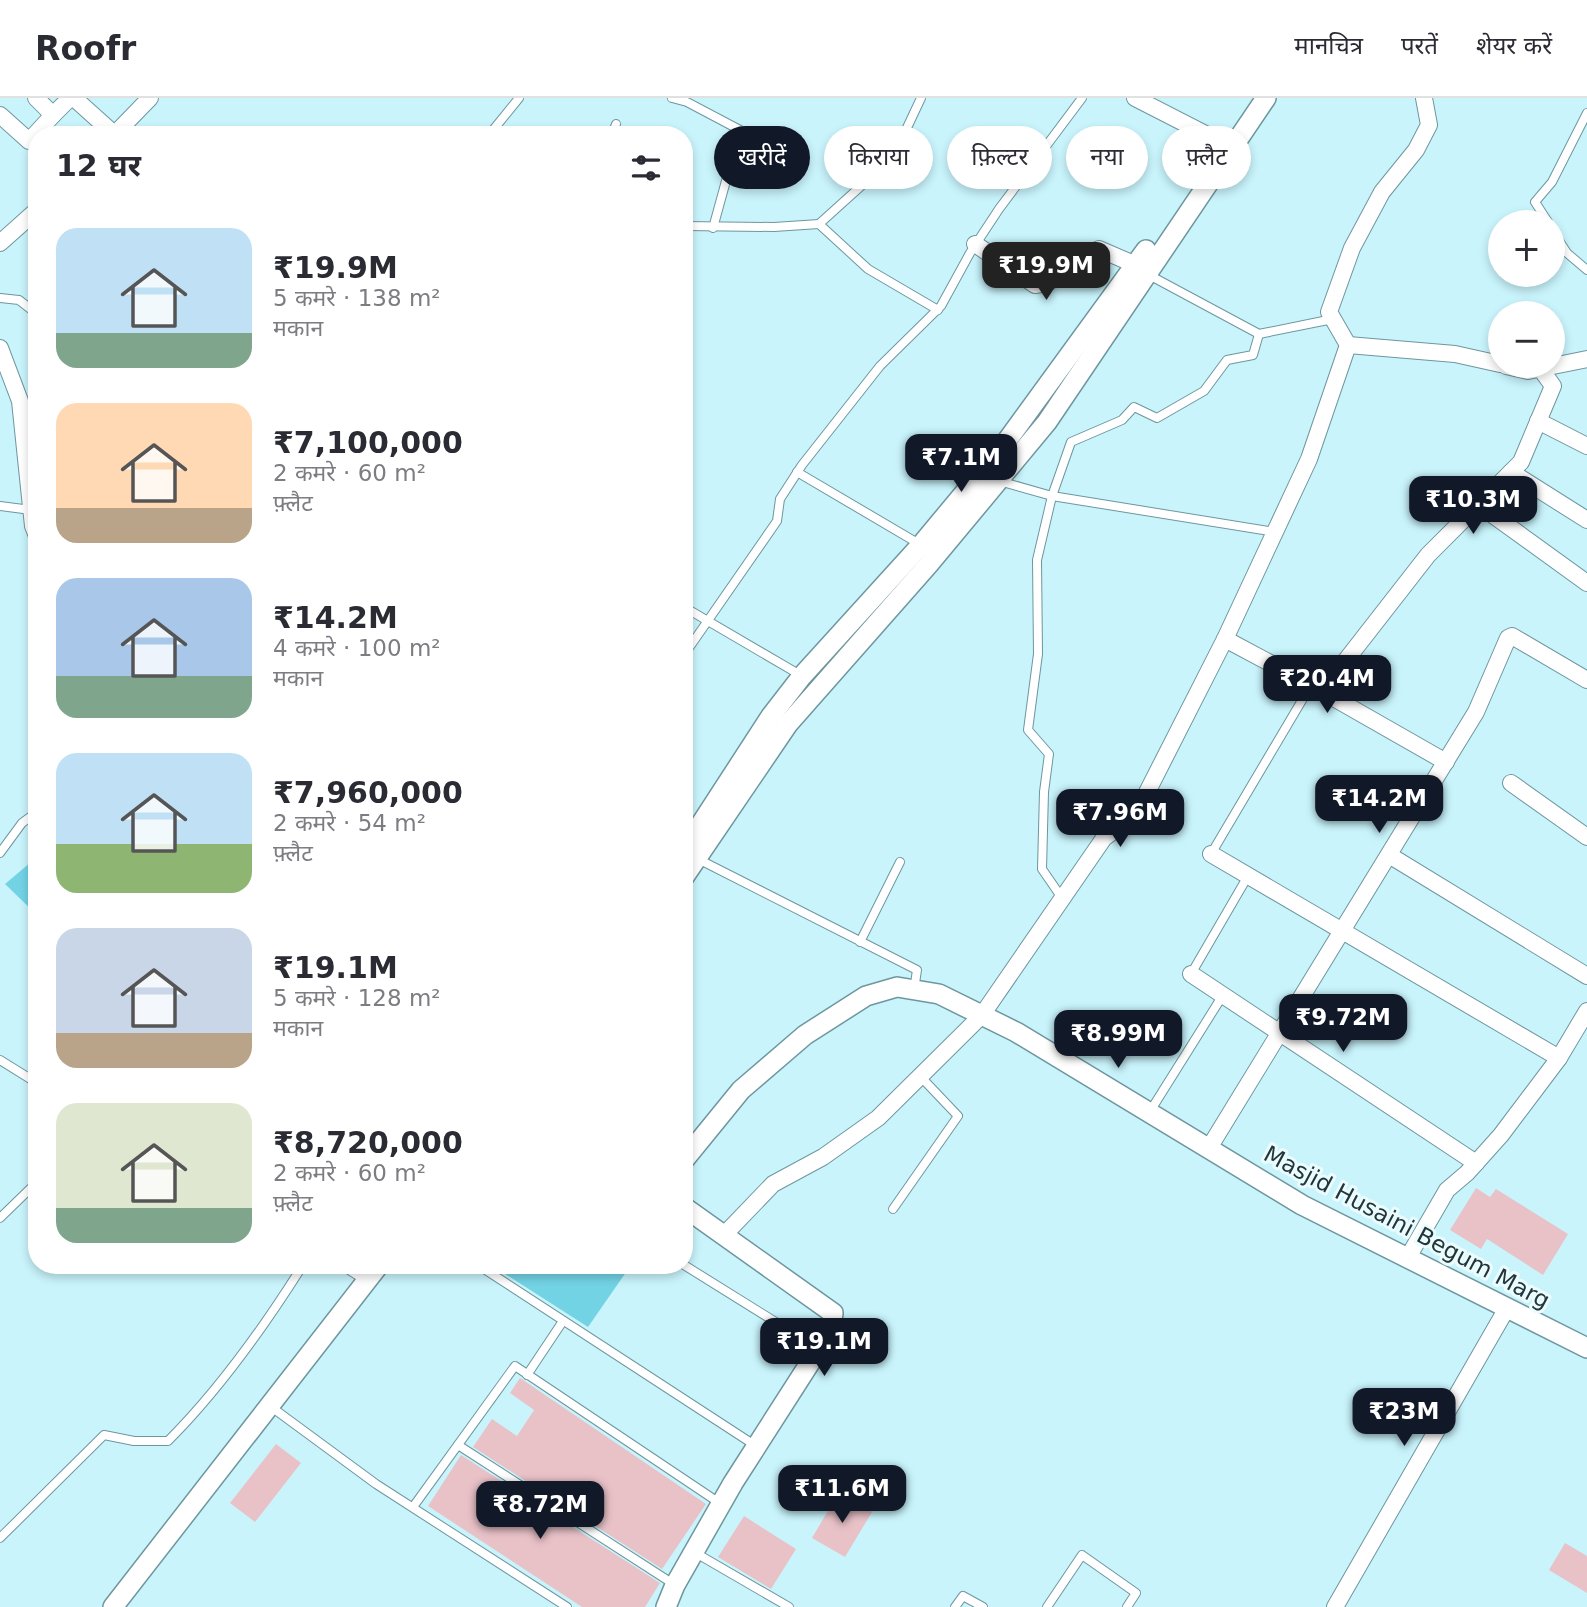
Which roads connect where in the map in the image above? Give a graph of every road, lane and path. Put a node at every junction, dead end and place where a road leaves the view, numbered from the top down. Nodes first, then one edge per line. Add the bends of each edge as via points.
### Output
1 (36, 98) edge
2 (72, 98) edge
3 (150, 98) edge
4 (519, 98) edge
5 (672, 98) edge
6 (921, 98) edge
7 (1082, 98) edge
8 (1135, 98) edge
9 (1250, 98) edge
10 (1266, 98) edge
11 (1424, 98) edge
12 (688, 100) edge
13 (1587, 113) edge
14 (0, 115) edge
15 (53, 115) junction
16 (43, 126) edge
17 (104, 126) edge
18 (123, 126) edge
19 (496, 126) edge
20 (1190, 126) edge
21 (1232, 126) edge
22 (28, 140) edge
23 (1191, 189) edge
24 (1540, 210) edge
25 (28, 218) edge
26 (819, 224) junction
27 (693, 227) edge
28 (713, 228) junction
29 (0, 243) edge
30 (975, 244) junction
31 (1565, 250) edge
32 (1141, 269) junction
33 (1587, 270) edge
34 (0, 298) edge
35 (28, 307) edge
36 (938, 310) junction
37 (1333, 319) junction
38 (1259, 334) junction
39 (1348, 345) junction
40 (0, 348) edge
41 (1587, 359) edge
42 (1488, 361) edge
43 (1565, 363) edge
44 (1547, 378) edge
45 (1538, 421) junction
46 (1587, 446) edge
47 (797, 472) junction
48 (1511, 472) junction
49 (28, 480) edge
50 (998, 480) junction
51 (1052, 496) junction
52 (1479, 505) junction
53 (0, 506) edge
54 (28, 510) edge
55 (1587, 520) edge
56 (1275, 532) junction
57 (921, 545) junction
58 (1587, 583) edge
59 (693, 612) edge
60 (707, 621) junction
61 (1225, 639) junction
62 (693, 642) edge
63 (802, 676) junction
64 (1587, 680) edge
65 (1317, 688) junction
66 (1446, 762) junction
67 (1511, 783) dead end
68 (28, 819) edge
69 (1587, 837) edge
70 (693, 838) edge
71 (693, 839) edge
72 (693, 845) edge
73 (0, 853) edge
74 (1211, 854) joint
75 (1389, 855) junction
76 (900, 862) dead end
77 (1248, 876) junction
78 (1062, 898) junction
79 (1343, 931) junction
80 (860, 942) junction
81 (1191, 974) joint
82 (1587, 976) edge
83 (914, 990) junction
84 (1223, 995) junction
85 (1587, 1011) edge
86 (982, 1015) junction
87 (1279, 1034) junction
88 (1559, 1058) junction
89 (0, 1060) edge
90 (920, 1076) junction
91 (28, 1077) edge
92 (1149, 1113) junction
93 (693, 1149) edge
94 (1209, 1149) junction
95 (1476, 1163) junction
96 (28, 1191) edge
97 (893, 1209) dead end
98 (693, 1213) edge
99 (0, 1218) edge
100 (724, 1235) junction
101 (1407, 1259) junction
102 (693, 1271) edge
103 (297, 1274) edge
104 (354, 1274) edge
105 (372, 1274) edge
106 (492, 1274) edge
107 (366, 1282) junction
108 (1507, 1308) junction
109 (563, 1321) junction
110 (1587, 1348) edge
111 (819, 1349) junction
112 (527, 1375) junction
113 (270, 1406) junction
114 (458, 1445) junction
115 (756, 1446) junction
116 (721, 1504) junction
117 (413, 1507) junction
118 (0, 1538) edge
119 (694, 1552) junction
120 (675, 1585) junction
121 (113, 1607) edge
122 (568, 1607) edge
123 (666, 1607) edge
124 (789, 1607) edge
125 (956, 1607) edge
126 (983, 1607) edge
127 (1047, 1607) edge
128 (1127, 1607) edge
129 (1335, 1607) edge

1 - 15 street
2 - 15 street
2 - 17 street
3 - 18 street
4 - 19 lane
5 - 12 lane
6 - 26 lane via 880,169
7 - 30 lane
8 - 20 street
9 - 21 street
10 - 32 street
11 - 37 street via 1429,125 1416,150 1382,192 1352,248 1329,312
12 - 28 lane via 740,130
13 - 24 lane via 1552,182 1535,202
14 - 22 street
15 - 16 street
23 - 32 street
25 - 29 street
26 - 28 lane
26 - 36 lane via 868,269
27 - 28 lane
30 - 32 street via 1035,285 1047,283 1099,249
30 - 36 lane
31 - 33 lane
32 - 38 lane
32 - 50 street via 1047,422
32 - 57 street via 1002,449
34 - 35 lane via 19,300
36 - 47 lane via 880,366
37 - 38 lane
37 - 39 street
38 - 51 lane via 1253,355 1227,360 1204,391 1181,405 1157,418 1134,407 1122,420 1071,442
39 - 42 street
39 - 56 street via 1309,459
40 - 49 street via 20,401
41 - 43 street
44 - 45 street via 1553,386
45 - 46 street
45 - 48 street via 1521,462
47 - 57 lane
47 - 60 lane via 780,499 776,521
48 - 52 street
48 - 55 street
50 - 51 lane
50 - 71 street
51 - 56 lane
51 - 78 lane via 1037,559 1038,653 1028,730 1049,754 1042,869
52 - 58 street
52 - 65 street via 1428,555
53 - 54 lane
56 - 61 street
57 - 63 street
59 - 60 lane
60 - 62 lane
60 - 63 lane
61 - 65 street
61 - 78 street via 1136,814 1104,838
63 - 70 street
64 - 66 street via 1512,636 1508,638 1476,712
65 - 66 street
65 - 74 lane
66 - 75 street
67 - 69 street
68 - 73 lane
72 - 80 lane
74 - 77 street
75 - 79 street
75 - 82 street
76 - 80 lane
77 - 79 street
77 - 81 lane
78 - 86 street
79 - 87 street
79 - 88 street
80 - 83 lane via 917,970
81 - 84 street
83 - 86 street, Masjid Husaini Begum Marg via 939,994
83 - 93 street, Masjid Husaini Begum Marg via 897,987 866,996 805,1035 741,1090
84 - 87 street
84 - 92 lane
85 - 88 street
86 - 90 street
86 - 92 street, Masjid Husaini Begum Marg
87 - 94 street
87 - 95 street
88 - 95 street
89 - 91 lane
90 - 97 lane via 958,1116
90 - 100 street via 878,1118 823,1157 773,1184
92 - 94 street, Masjid Husaini Begum Marg
94 - 101 street, Masjid Husaini Begum Marg via 1302,1205
95 - 101 street via 1447,1190
96 - 99 lane
98 - 100 street
100 - 111 street via 834,1313 831,1330
101 - 108 street, Masjid Husaini Begum Marg
102 - 111 lane
103 - 118 lane via 262,1328 168,1441 104,1435
104 - 107 lane
105 - 107 street
106 - 109 lane
107 - 113 street
108 - 110 street, Masjid Husaini Begum Marg
108 - 129 street
109 - 112 lane
109 - 115 lane
111 - 115 street
112 - 114 lane via 515,1367
112 - 116 lane
113 - 117 lane
113 - 121 street
114 - 117 lane
114 - 120 lane
115 - 116 street
116 - 119 street
117 - 122 lane
119 - 120 street
119 - 124 lane
120 - 123 street
125 - 126 lane via 963,1596
127 - 128 lane via 1082,1555 1136,1593

